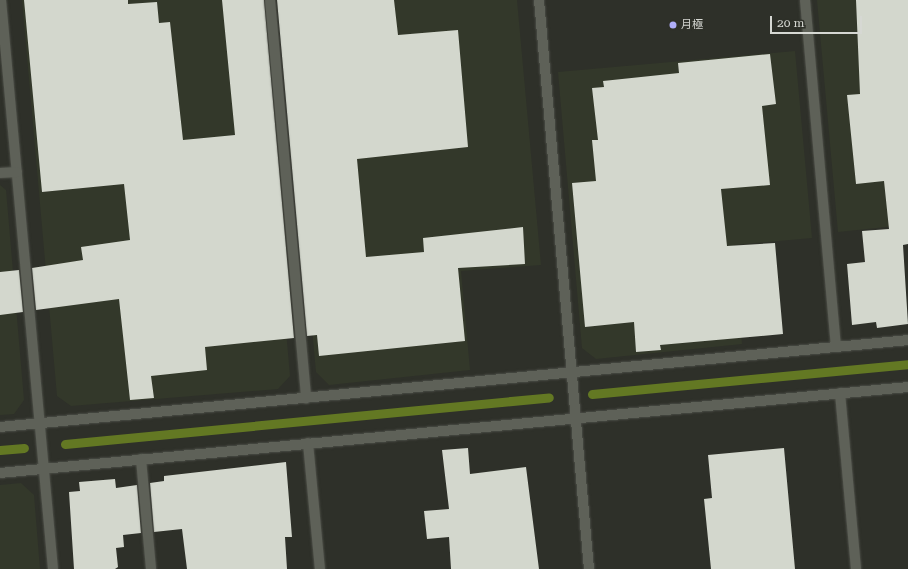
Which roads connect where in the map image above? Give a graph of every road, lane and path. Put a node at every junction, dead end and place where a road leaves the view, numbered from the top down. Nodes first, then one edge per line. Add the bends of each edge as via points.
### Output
1 (1, 0) edge
2 (270, 0) edge
3 (539, 0) edge
4 (805, 0) edge
5 (17, 172) junction
6 (0, 173) edge
7 (908, 340) edge
8 (836, 347) junction
9 (572, 374) junction
10 (908, 387) edge
11 (840, 393) junction
12 (306, 398) junction
13 (575, 419) junction
14 (40, 423) junction
15 (0, 427) edge
16 (308, 443) junction
17 (141, 459) junction
18 (44, 469) junction
19 (0, 473) edge
20 (53, 569) edge
21 (151, 569) edge
22 (320, 569) edge
23 (589, 569) edge
24 (856, 569) edge

1 - 5 street
2 - 12 street
3 - 9 street
4 - 8 street
5 - 6 street
5 - 14 street
7 - 8 street
8 - 9 street
9 - 12 street
9 - 13 street
10 - 11 street
11 - 13 street
11 - 24 street
12 - 14 street
13 - 16 street
13 - 23 street
14 - 15 street
14 - 18 street
16 - 17 street
16 - 22 street
17 - 18 street
17 - 21 street
18 - 19 street
18 - 20 street

